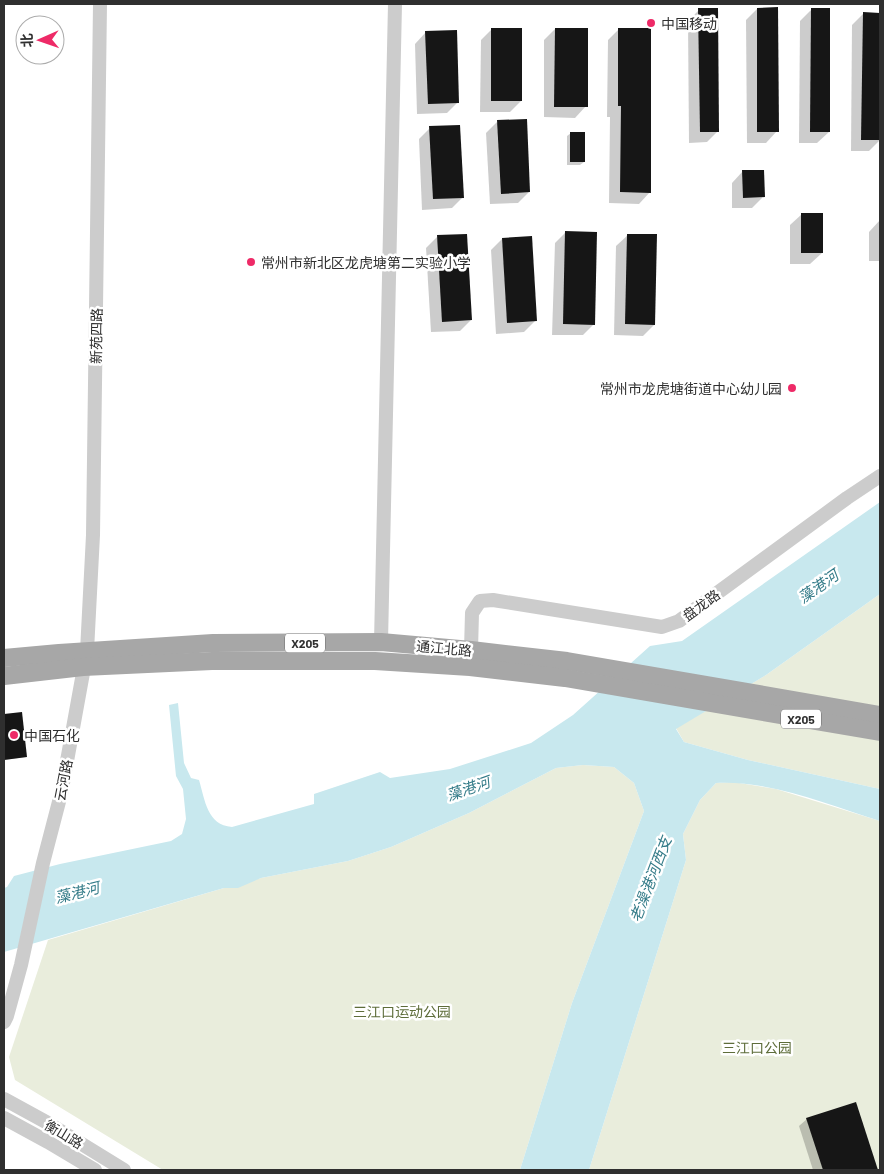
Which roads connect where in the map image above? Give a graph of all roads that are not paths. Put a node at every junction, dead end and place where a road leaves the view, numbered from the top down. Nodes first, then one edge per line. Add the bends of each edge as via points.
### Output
1 (100, 4) edge
2 (395, 4) edge
3 (880, 476) edge
4 (381, 642) junction
5 (471, 650) junction
6 (4, 658) edge
7 (85, 659) junction
8 (4, 676) edge
9 (880, 715) edge
10 (880, 732) edge
11 (4, 1022) edge
12 (4, 1099) edge
13 (4, 1118) edge
14 (95, 1170) edge
15 (124, 1170) edge

1 - 7 street, 新苑四路 via 94,525
2 - 4 street
3 - 5 street, 盘龙路 via 679,621 662,626 493,600 480,601 472,613
4 - 5 main road, 通江北路 / X205
4 - 7 main road, 通江北路 / X205 via 213,643
5 - 9 main road, 通江北路 / X205 via 566,661
6 - 7 main road, 通江北路 / X205
7 - 8 main road, 通江北路 / X205
7 - 10 main road, 通江北路 / X205 via 375,661 470,667 586,682
7 - 11 street, 云河路 via 61,794 21,965
12 - 15 street, 衡山路
13 - 14 street, 衡山路

